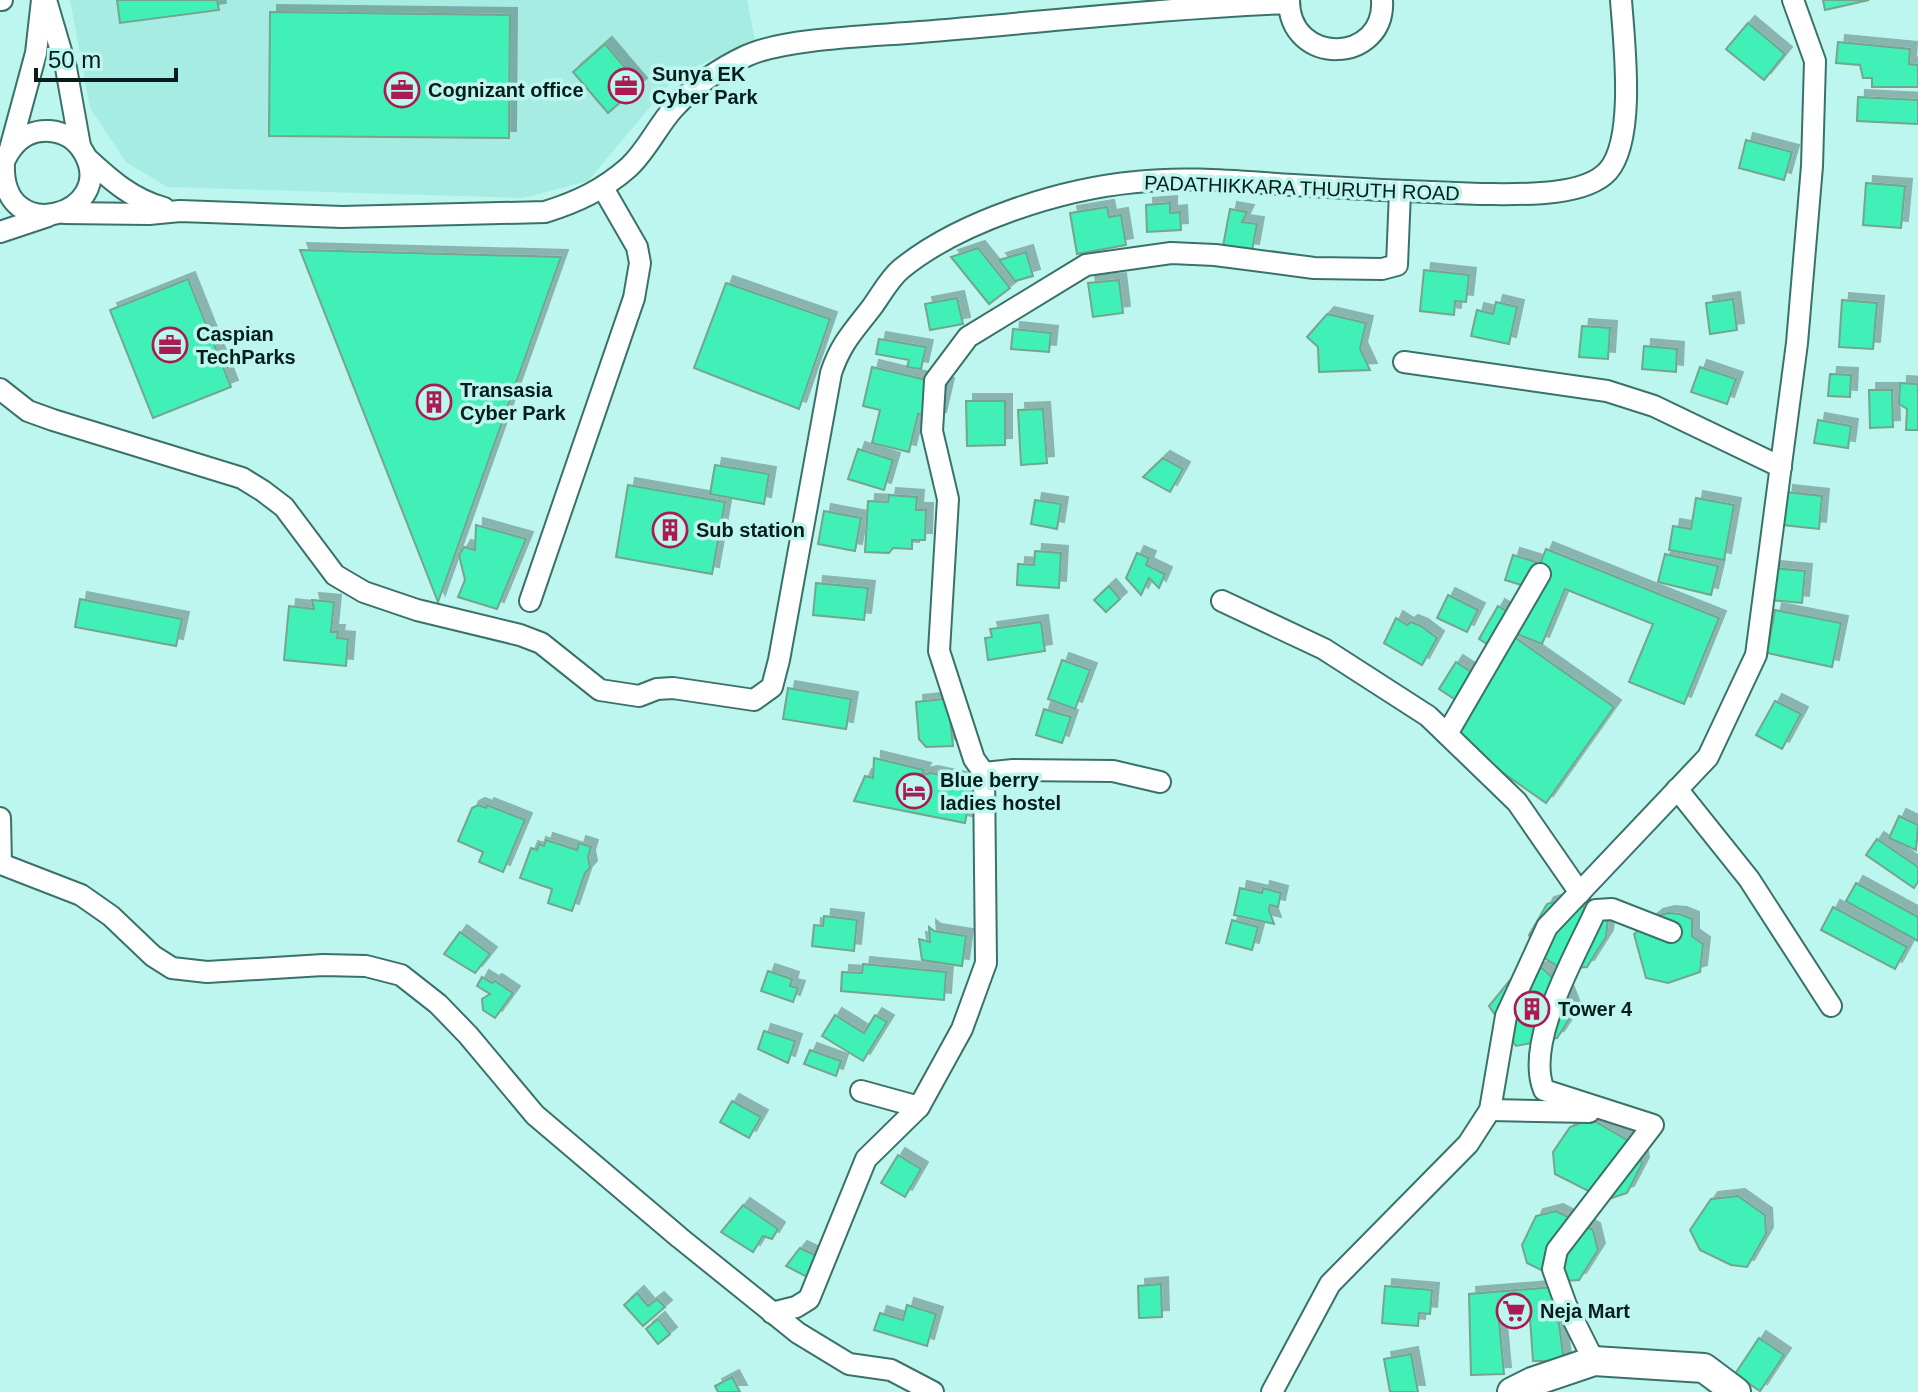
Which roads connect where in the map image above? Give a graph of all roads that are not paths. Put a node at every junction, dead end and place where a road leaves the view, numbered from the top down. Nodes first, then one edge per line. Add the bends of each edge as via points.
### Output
1 (44, 0) edge
2 (1382, 0) edge
3 (1621, 0) edge
4 (1793, 0) edge
5 (1289, 1) edge
6 (84, 152) junction
7 (5, 160) edge
8 (603, 188) junction
9 (1400, 192) junction
10 (180, 211) junction
11 (56, 215) junction
12 (0, 232) edge
13 (1404, 362) dead end
14 (0, 389) edge
15 (1781, 467) junction
16 (1540, 574) dead end
17 (530, 601) dead end
18 (1222, 601) dead end
19 (1447, 734) junction
20 (984, 773) junction
21 (1160, 782) dead end
22 (1677, 789) junction
23 (0, 818) edge
24 (0, 864) edge
25 (1580, 893) junction
26 (1671, 932) dead end
27 (1831, 1006) dead end
28 (861, 1091) dead end
29 (919, 1107) junction
30 (1490, 1110) junction
31 (1589, 1112) dead end
32 (772, 1313) junction
33 (1594, 1361) junction
34 (933, 1392) edge
35 (1272, 1392) edge
36 (1512, 1392) edge
37 (1736, 1392) edge

1 - 6 street
1 - 7 street via 36,53
2 - 5 street via 1379,22 1368,37 1335,50 1317,47 1302,36 1292,21
3 - 9 street, PADATHIKKARA THURUTH ROAD via 1626,129 1614,161 1597,181 1518,194
4 - 15 street via 1815,61 1812,166
5 - 8 street via 877,36 751,54 713,73 691,92 632,164
6 - 7 street via 68,136 44,131 22,137
6 - 10 street via 126,192
6 - 11 street via 90,175 86,191 77,204
7 - 11 street via 3,179 19,206 33,214
8 - 10 street via 545,212 342,217
8 - 17 street via 637,247 634,298
9 - 14 street, PADATHIKKARA THURUTH ROAD via 1253,182 1136,182 999,214 935,245 898,271 840,347 831,373 779,660 772,687 754,700 673,688 639,696 600,690 541,643 417,610 364,592 335,575 284,507 242,478 40,416
9 - 20 street via 1397,265 1314,268 1171,253 1086,265 968,337 935,381 932,431 948,499 939,651 974,759
10 - 11 street
11 - 12 street
13 - 15 street via 1607,391 1654,406
15 - 22 street via 1756,655 1708,757
16 - 19 street
18 - 19 street via 1324,649 1428,716
19 - 25 street via 1517,802
20 - 21 street via 1113,771
20 - 29 street via 986,963 962,1029
22 - 25 street
22 - 27 street via 1749,879
23 - 24 street
24 - 32 street via 81,895 172,968 207,972 366,966 401,975 468,1035 535,1115
25 - 30 street via 1547,927 1506,1016
26 - 33 street via 1612,909 1596,910 1545,1023 1540,1079 1544,1090 1653,1125 1557,1250 1553,1269
28 - 29 street
29 - 32 street via 866,1159 809,1299
30 - 31 street
30 - 35 street via 1468,1144 1330,1284
32 - 34 street via 849,1364 891,1370
33 - 36 main road
33 - 37 main road via 1704,1368

